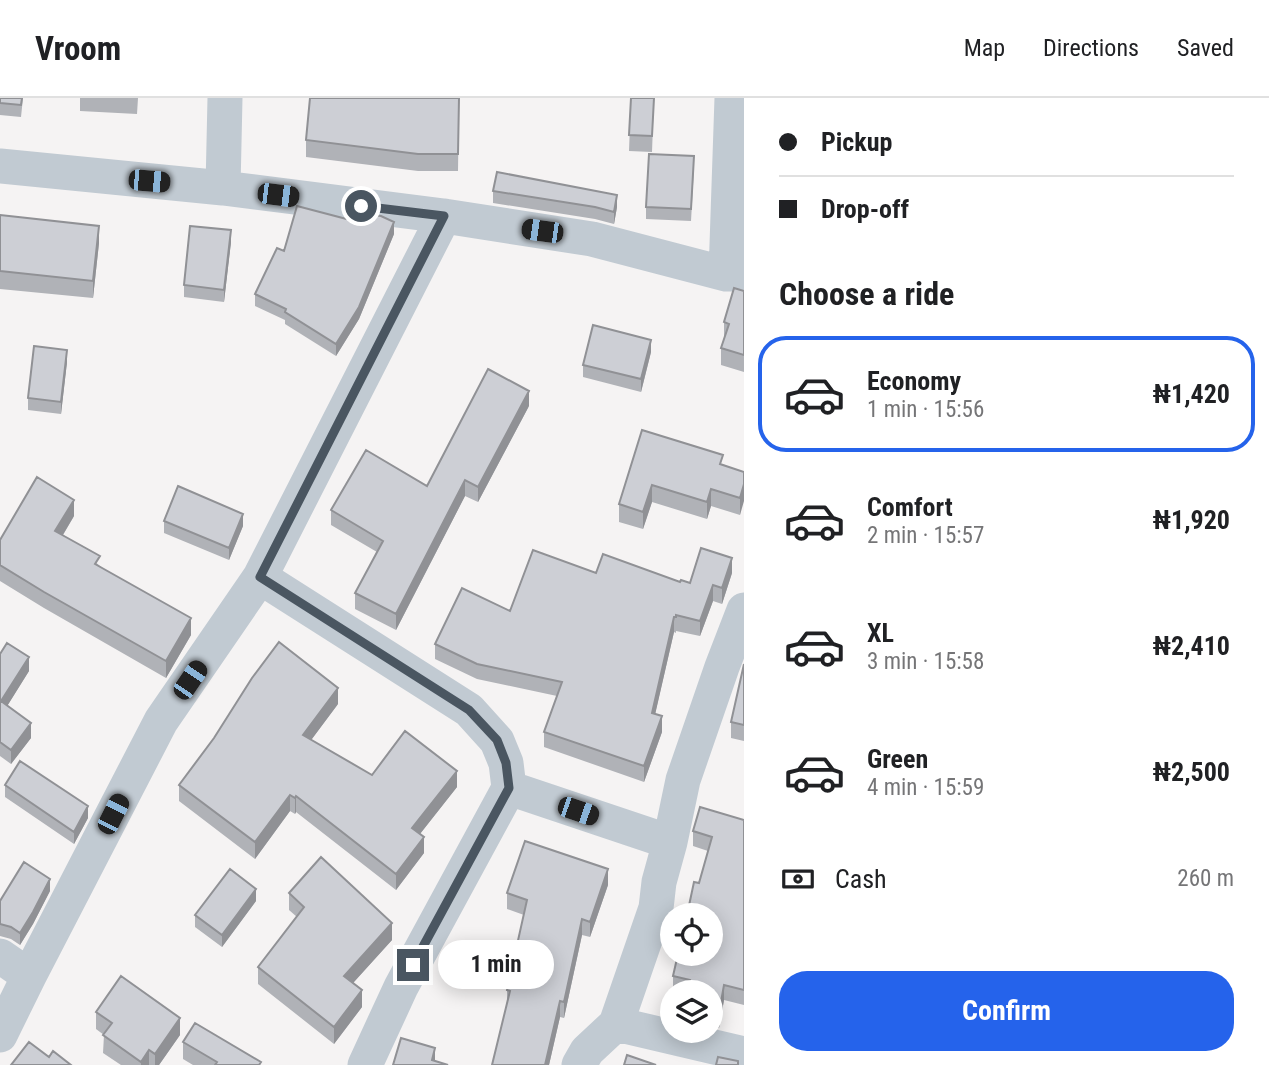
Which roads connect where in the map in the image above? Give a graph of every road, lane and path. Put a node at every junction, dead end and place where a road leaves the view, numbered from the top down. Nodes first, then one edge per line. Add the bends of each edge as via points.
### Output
1 (225, 98) edge
2 (732, 98) edge
3 (0, 166) edge
4 (223, 188) junction
5 (444, 216) junction
6 (735, 274) edge
7 (260, 577) junction
8 (744, 610) edge
9 (733, 669) edge
10 (509, 788) junction
11 (670, 842) junction
12 (0, 956) edge
13 (29, 976) junction
14 (617, 1024) junction
15 (0, 1035) edge
16 (744, 1054) edge
17 (365, 1065) edge
18 (579, 1065) edge

1 - 4 street
2 - 6 street
3 - 4 street
4 - 5 street
5 - 6 street via 592,239
5 - 7 street
7 - 10 street via 469,710 497,740
7 - 13 street via 161,721
8 - 9 street
9 - 11 street via 683,780
10 - 11 street
10 - 17 street via 401,987
11 - 14 street via 656,908
12 - 13 street
13 - 15 street
14 - 16 street
14 - 18 street via 587,1051

